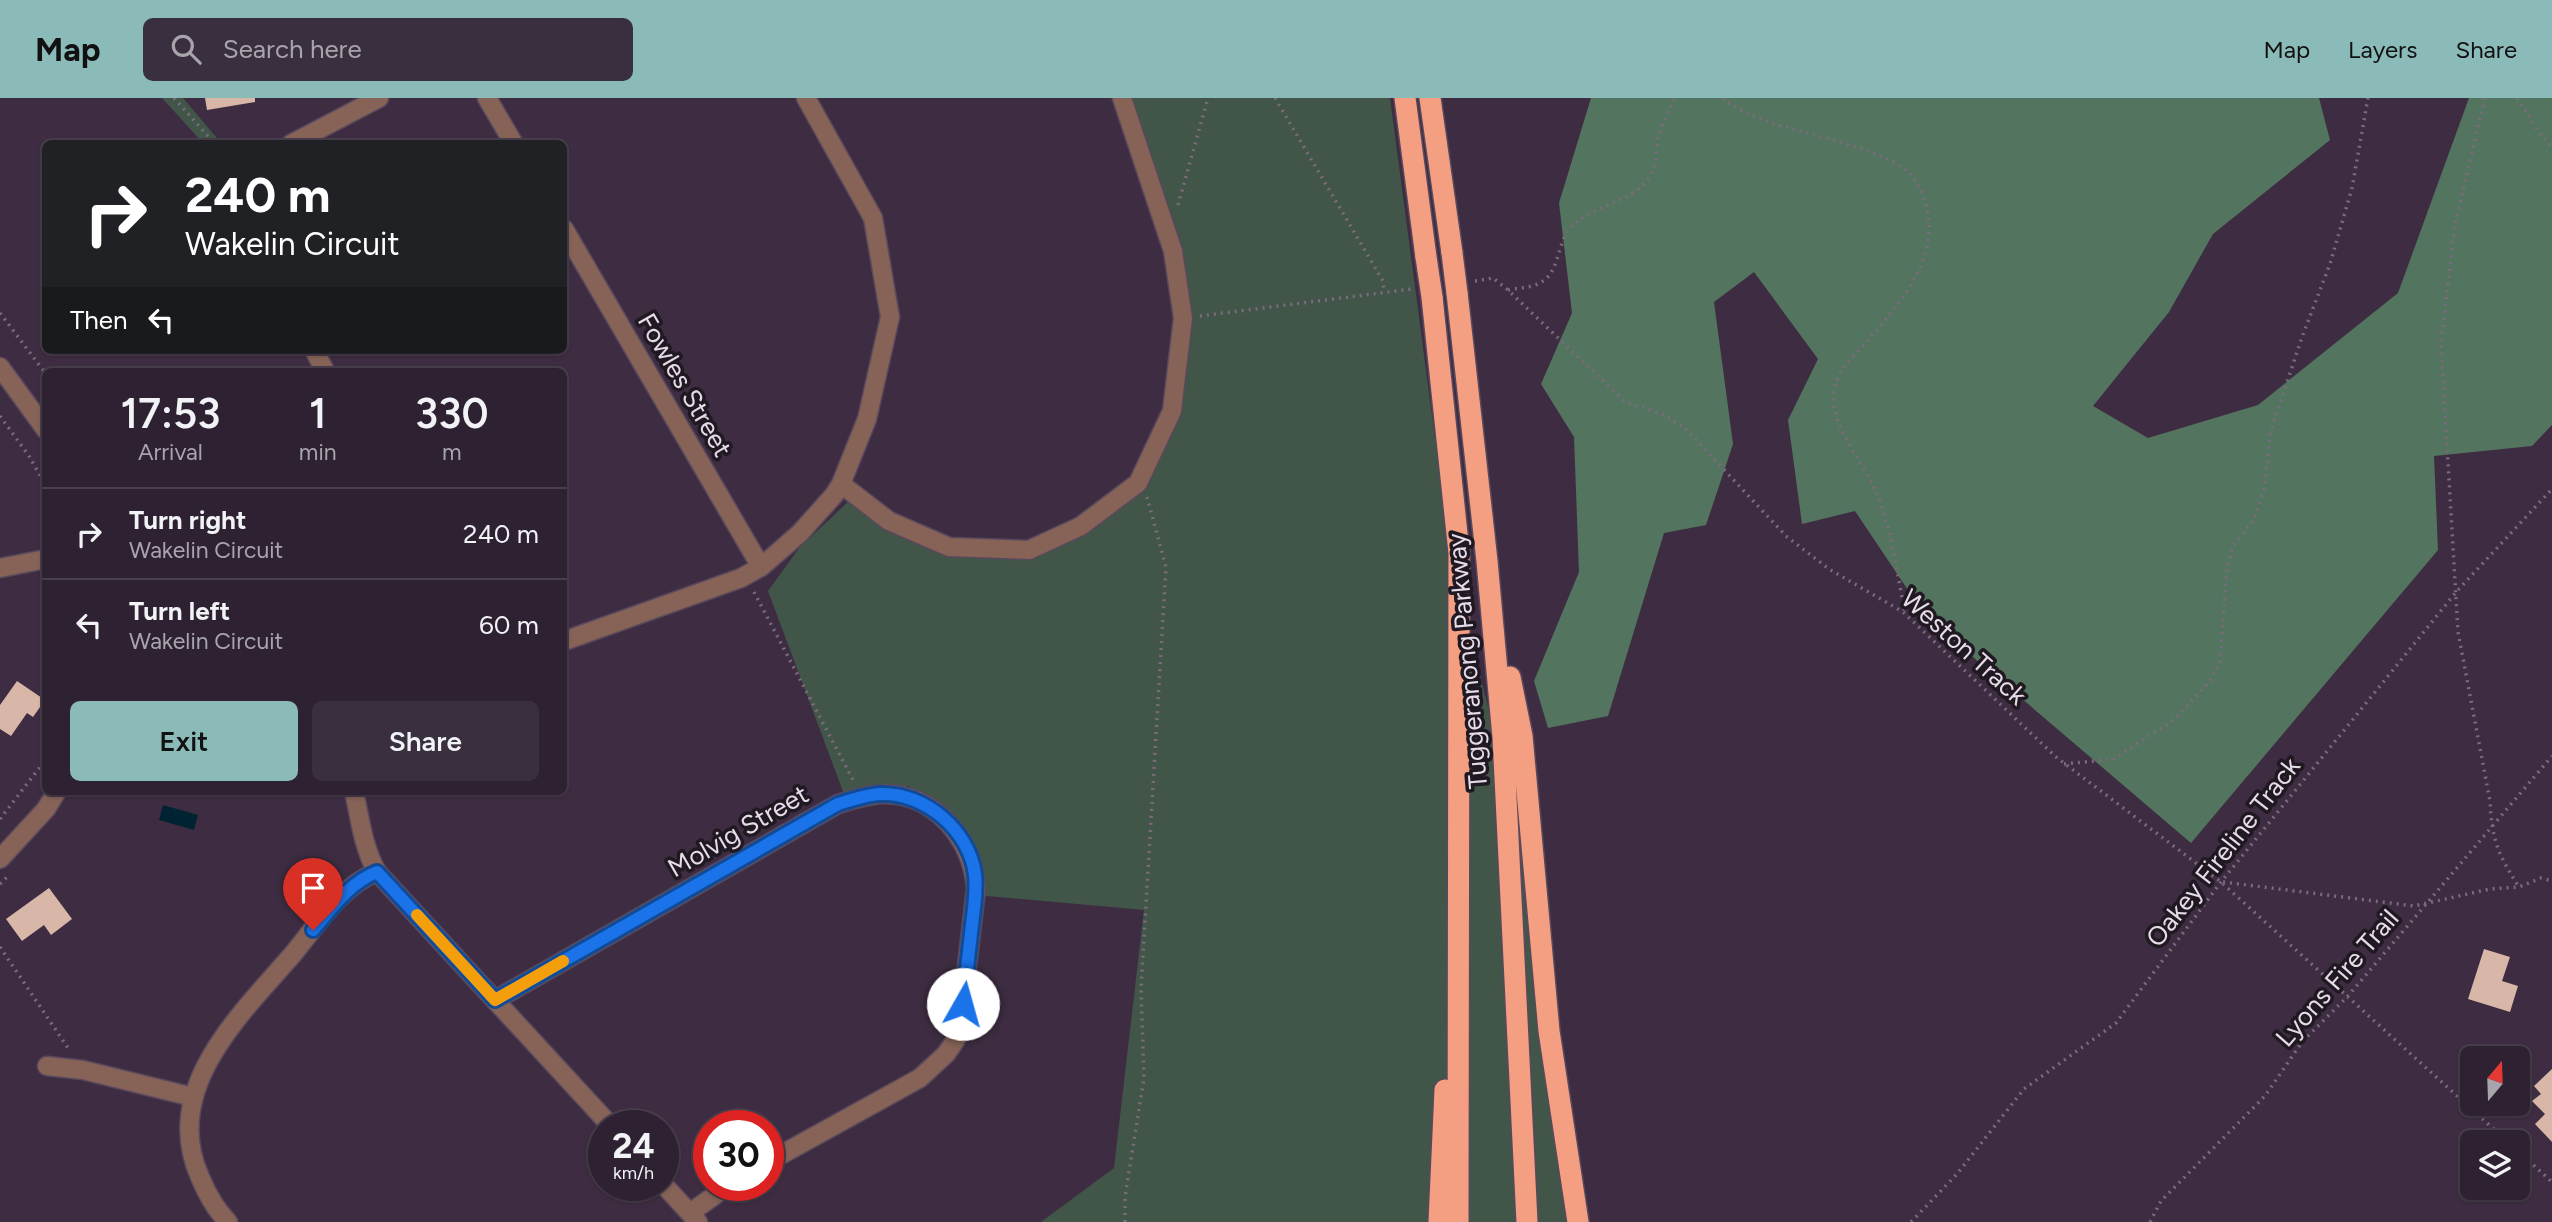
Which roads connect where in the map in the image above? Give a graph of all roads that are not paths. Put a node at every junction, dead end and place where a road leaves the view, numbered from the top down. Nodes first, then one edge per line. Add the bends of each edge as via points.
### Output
1 (379, 98) edge
2 (487, 98) edge
3 (806, 98) edge
4 (1122, 98) edge
5 (1405, 98) edge
6 (1430, 98) edge
7 (299, 140) edge
8 (512, 140) edge
9 (567, 234) edge
10 (0, 367) edge
11 (42, 425) edge
12 (841, 484) junction
13 (42, 560) edge
14 (1488, 561) junction
15 (761, 567) junction
16 (0, 568) edge
17 (567, 640) edge
18 (55, 795) edge
19 (355, 795) edge
20 (1458, 802) junction
21 (0, 859) edge
22 (377, 872) junction
23 (495, 1000) junction
24 (47, 1066) dead end
25 (193, 1097) junction
26 (596, 1110) edge
27 (784, 1153) edge
28 (679, 1201) edge
29 (712, 1201) edge
30 (694, 1217) edge
31 (228, 1222) edge
32 (1439, 1222) edge
33 (1458, 1222) edge
34 (1527, 1222) edge
35 (1578, 1222) edge

1 - 7 street
2 - 8 street
3 - 12 street via 873,218 890,317 867,419
4 - 12 street via 1173,251 1183,318 1172,411 1138,482 1081,526 1028,550 949,547 889,521
5 - 20 highway, Tuggeranong Parkway, bridge via 1459,553
6 - 14 highway, Tuggeranong Parkway, bridge via 1452,253 1462,287
9 - 15 street, Fowles Street
10 - 11 street
12 - 15 street via 800,533
13 - 16 street
14 - 34 highway, Tuggeranong Parkway via 1503,737
14 - 35 highway via 1521,736 1549,1031
15 - 17 street
18 - 21 street
19 - 22 street via 369,859
20 - 32 highway
20 - 33 highway, Tuggeranong Parkway
22 - 23 street
22 - 25 street via 347,891 254,999 217,1046
23 - 26 street
23 - 27 street, Molvig Street via 838,804 881,794 912,800 946,820 966,846 975,873 955,1041 920,1078
24 - 25 street via 83,1070
25 - 31 street via 189,1132 196,1168 212,1203
28 - 30 street
29 - 30 street

